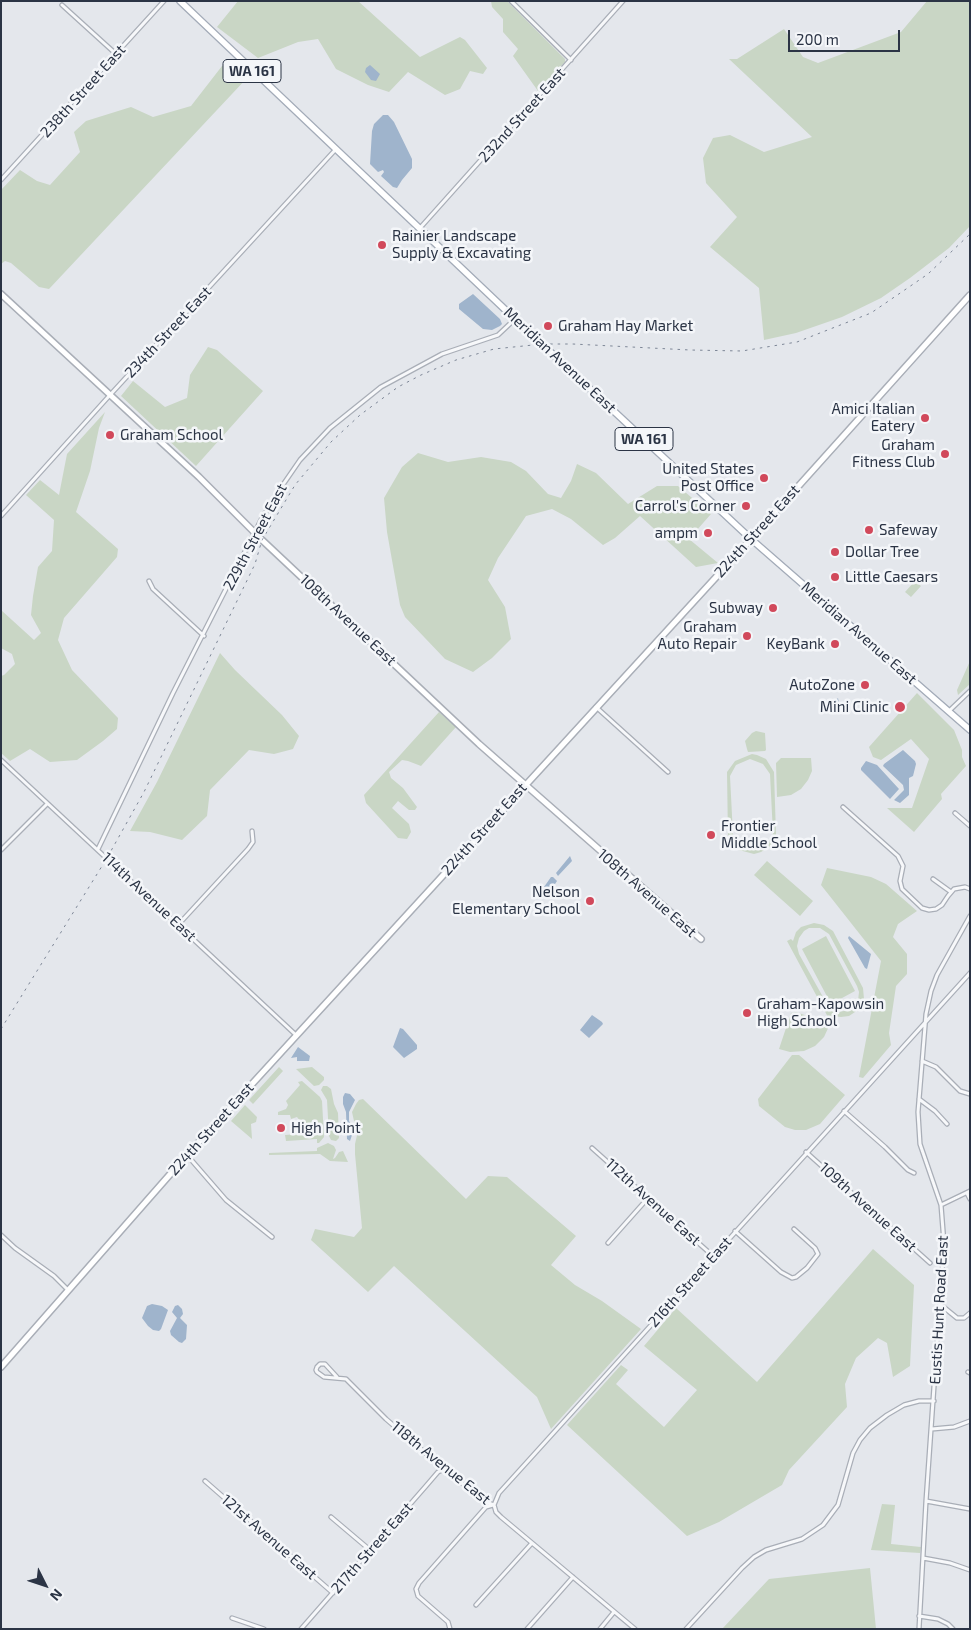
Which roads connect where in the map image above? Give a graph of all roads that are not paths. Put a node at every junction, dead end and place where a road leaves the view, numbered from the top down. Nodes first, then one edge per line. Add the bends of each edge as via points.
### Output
1 (164, 1) edge
2 (180, 1) edge
3 (511, 1) edge
4 (624, 1) edge
5 (62, 5) dead end
6 (116, 54) junction
7 (571, 60) junction
8 (336, 149) junction
9 (1, 180) edge
10 (420, 228) junction
11 (1, 294) edge
12 (970, 295) edge
13 (514, 319) junction
14 (110, 395) junction
15 (1, 516) edge
16 (255, 532) junction
17 (751, 539) junction
18 (149, 581) dead end
19 (204, 636) junction
20 (970, 690) edge
21 (596, 707) junction
22 (948, 711) junction
23 (970, 730) edge
24 (1, 760) edge
25 (668, 772) dead end
26 (526, 783) junction
27 (47, 804) junction
28 (843, 807) dead end
29 (955, 812) dead end
30 (970, 826) edge
31 (252, 831) dead end
32 (98, 849) junction
33 (1, 850) edge
34 (933, 879) dead end
35 (970, 889) edge
36 (950, 892) junction
37 (970, 916) edge
38 (178, 925) junction
39 (701, 940) dead end
40 (970, 973) edge
41 (926, 1021) junction
42 (296, 1035) junction
43 (922, 1061) junction
44 (970, 1094) edge
45 (919, 1100) junction
46 (844, 1111) junction
47 (947, 1124) dead end
48 (592, 1148) dead end
49 (806, 1152) junction
50 (187, 1155) junction
51 (914, 1173) dead end
52 (968, 1192) edge
53 (648, 1198) junction
54 (970, 1199) edge
55 (942, 1206) junction
56 (794, 1229) dead end
57 (735, 1231) junction
58 (1, 1235) edge
59 (272, 1238) dead end
60 (608, 1243) dead end
61 (713, 1256) junction
62 (930, 1263) dead end
63 (68, 1291) junction
64 (940, 1305) junction
65 (970, 1313) edge
66 (1, 1367) edge
67 (337, 1377) junction
68 (934, 1401) junction
69 (970, 1421) edge
70 (932, 1429) junction
71 (444, 1469) junction
72 (205, 1481) dead end
73 (926, 1501) junction
74 (494, 1504) junction
75 (970, 1509) edge
76 (331, 1517) dead end
77 (532, 1543) junction
78 (370, 1550) junction
79 (923, 1558) junction
80 (970, 1570) edge
81 (573, 1577) junction
82 (333, 1593) junction
83 (476, 1604) dead end
84 (614, 1612) junction
85 (919, 1616) junction
86 (232, 1618) dead end
87 (264, 1629) edge
88 (301, 1629) edge
89 (450, 1629) edge
90 (527, 1629) edge
91 (600, 1629) edge
92 (635, 1629) edge
93 (686, 1629) edge
94 (919, 1629) edge
95 (953, 1629) edge

1 - 6 street, 238th Street East
2 - 8 main road, Meridian Avenue East / WA 161
3 - 7 street
4 - 7 street, 232nd Street East
5 - 6 street
6 - 9 street, 238th Street East
7 - 10 street, 232nd Street East
8 - 10 main road, Meridian Avenue East / WA 161
8 - 14 street, 234th Street East
10 - 13 main road, Meridian Avenue East / WA 161
11 - 14 main road, 108th Avenue East
12 - 17 main road, 224th Street East
13 - 16 street, 229th Street East via 498,335 454,349 399,376 349,411 300,460
13 - 17 main road, Meridian Avenue East / WA 161
14 - 15 street, 234th Street East
14 - 16 main road, 108th Avenue East
16 - 19 street, 229th Street East
16 - 26 main road, 108th Avenue East via 449,716
17 - 21 main road, 224th Street East
17 - 22 main road, Meridian Avenue East / WA 161
18 - 19 street via 153,589
19 - 32 street, 229th Street East
20 - 22 street
21 - 25 street
21 - 26 main road, 224th Street East
22 - 23 main road, Meridian Avenue East / WA 161
24 - 27 street, 114th Avenue East
26 - 39 main road, 108th Avenue East
26 - 42 main road, 224th Street East
27 - 32 street, 114th Avenue East
27 - 33 street
28 - 36 street via 901,859 902,889 914,902 932,910 942,905
29 - 30 street
31 - 38 street via 253,842 248,849
32 - 38 street, 114th Avenue East
34 - 36 street
35 - 36 street via 959,887
37 - 41 street, Eustis Hunt Road East via 933,984
38 - 42 street, 114th Avenue East
40 - 41 street, 216th Street East
41 - 43 street, Eustis Hunt Road East
41 - 46 street, 216th Street East
42 - 50 main road, 224th Street East
43 - 44 street via 936,1067 956,1088
43 - 45 street, Eustis Hunt Road East
45 - 47 street via 935,1110
45 - 55 street, Eustis Hunt Road East via 920,1144
46 - 49 street, 216th Street East
46 - 51 street
48 - 53 street, 112th Avenue East
49 - 57 street, 216th Street East
49 - 62 street, 109th Avenue East
50 - 59 street via 226,1200
50 - 63 main road, 224th Street East
52 - 54 street
52 - 55 street
53 - 60 street
53 - 61 street, 112th Avenue East
55 - 64 street, Eustis Hunt Road East via 944,1255
56 - 57 street via 818,1254 807,1268 792,1278
57 - 61 street, 216th Street East
58 - 63 street via 54,1276
61 - 74 street, 216th Street East via 499,1493
63 - 66 main road, 224th Street East
64 - 65 street via 957,1318 964,1318
64 - 68 street, Eustis Hunt Road East
67 - 67 street, 118th Avenue East via 324,1377 316,1370 317,1367 325,1364
67 - 71 street, 118th Avenue East via 346,1379
68 - 70 street, Eustis Hunt Road East
68 - 93 street via 904,1405 870,1428 854,1454 838,1505 823,1525 802,1539 766,1550 748,1562
69 - 70 street via 954,1427
70 - 73 street, Eustis Hunt Road East
71 - 74 street, 118th Avenue East via 483,1501
71 - 78 street, 217th Street East
72 - 82 street, 121st Avenue East
73 - 75 street
73 - 79 street, Eustis Hunt Road East
74 - 77 street, 118th Avenue East via 496,1512
74 - 89 street, 216th Street East via 486,1507 419,1583 418,1596 448,1622
76 - 78 street
77 - 81 street, 118th Avenue East
77 - 83 street
78 - 82 street, 217th Street East
79 - 80 street
79 - 85 street, Eustis Hunt Road East
81 - 84 street, 118th Avenue East
81 - 90 street
82 - 88 street, 217th Street East
84 - 91 street
84 - 92 street, 118th Avenue East
85 - 94 street, Eustis Hunt Road East
85 - 95 street via 938,1619
86 - 87 street

